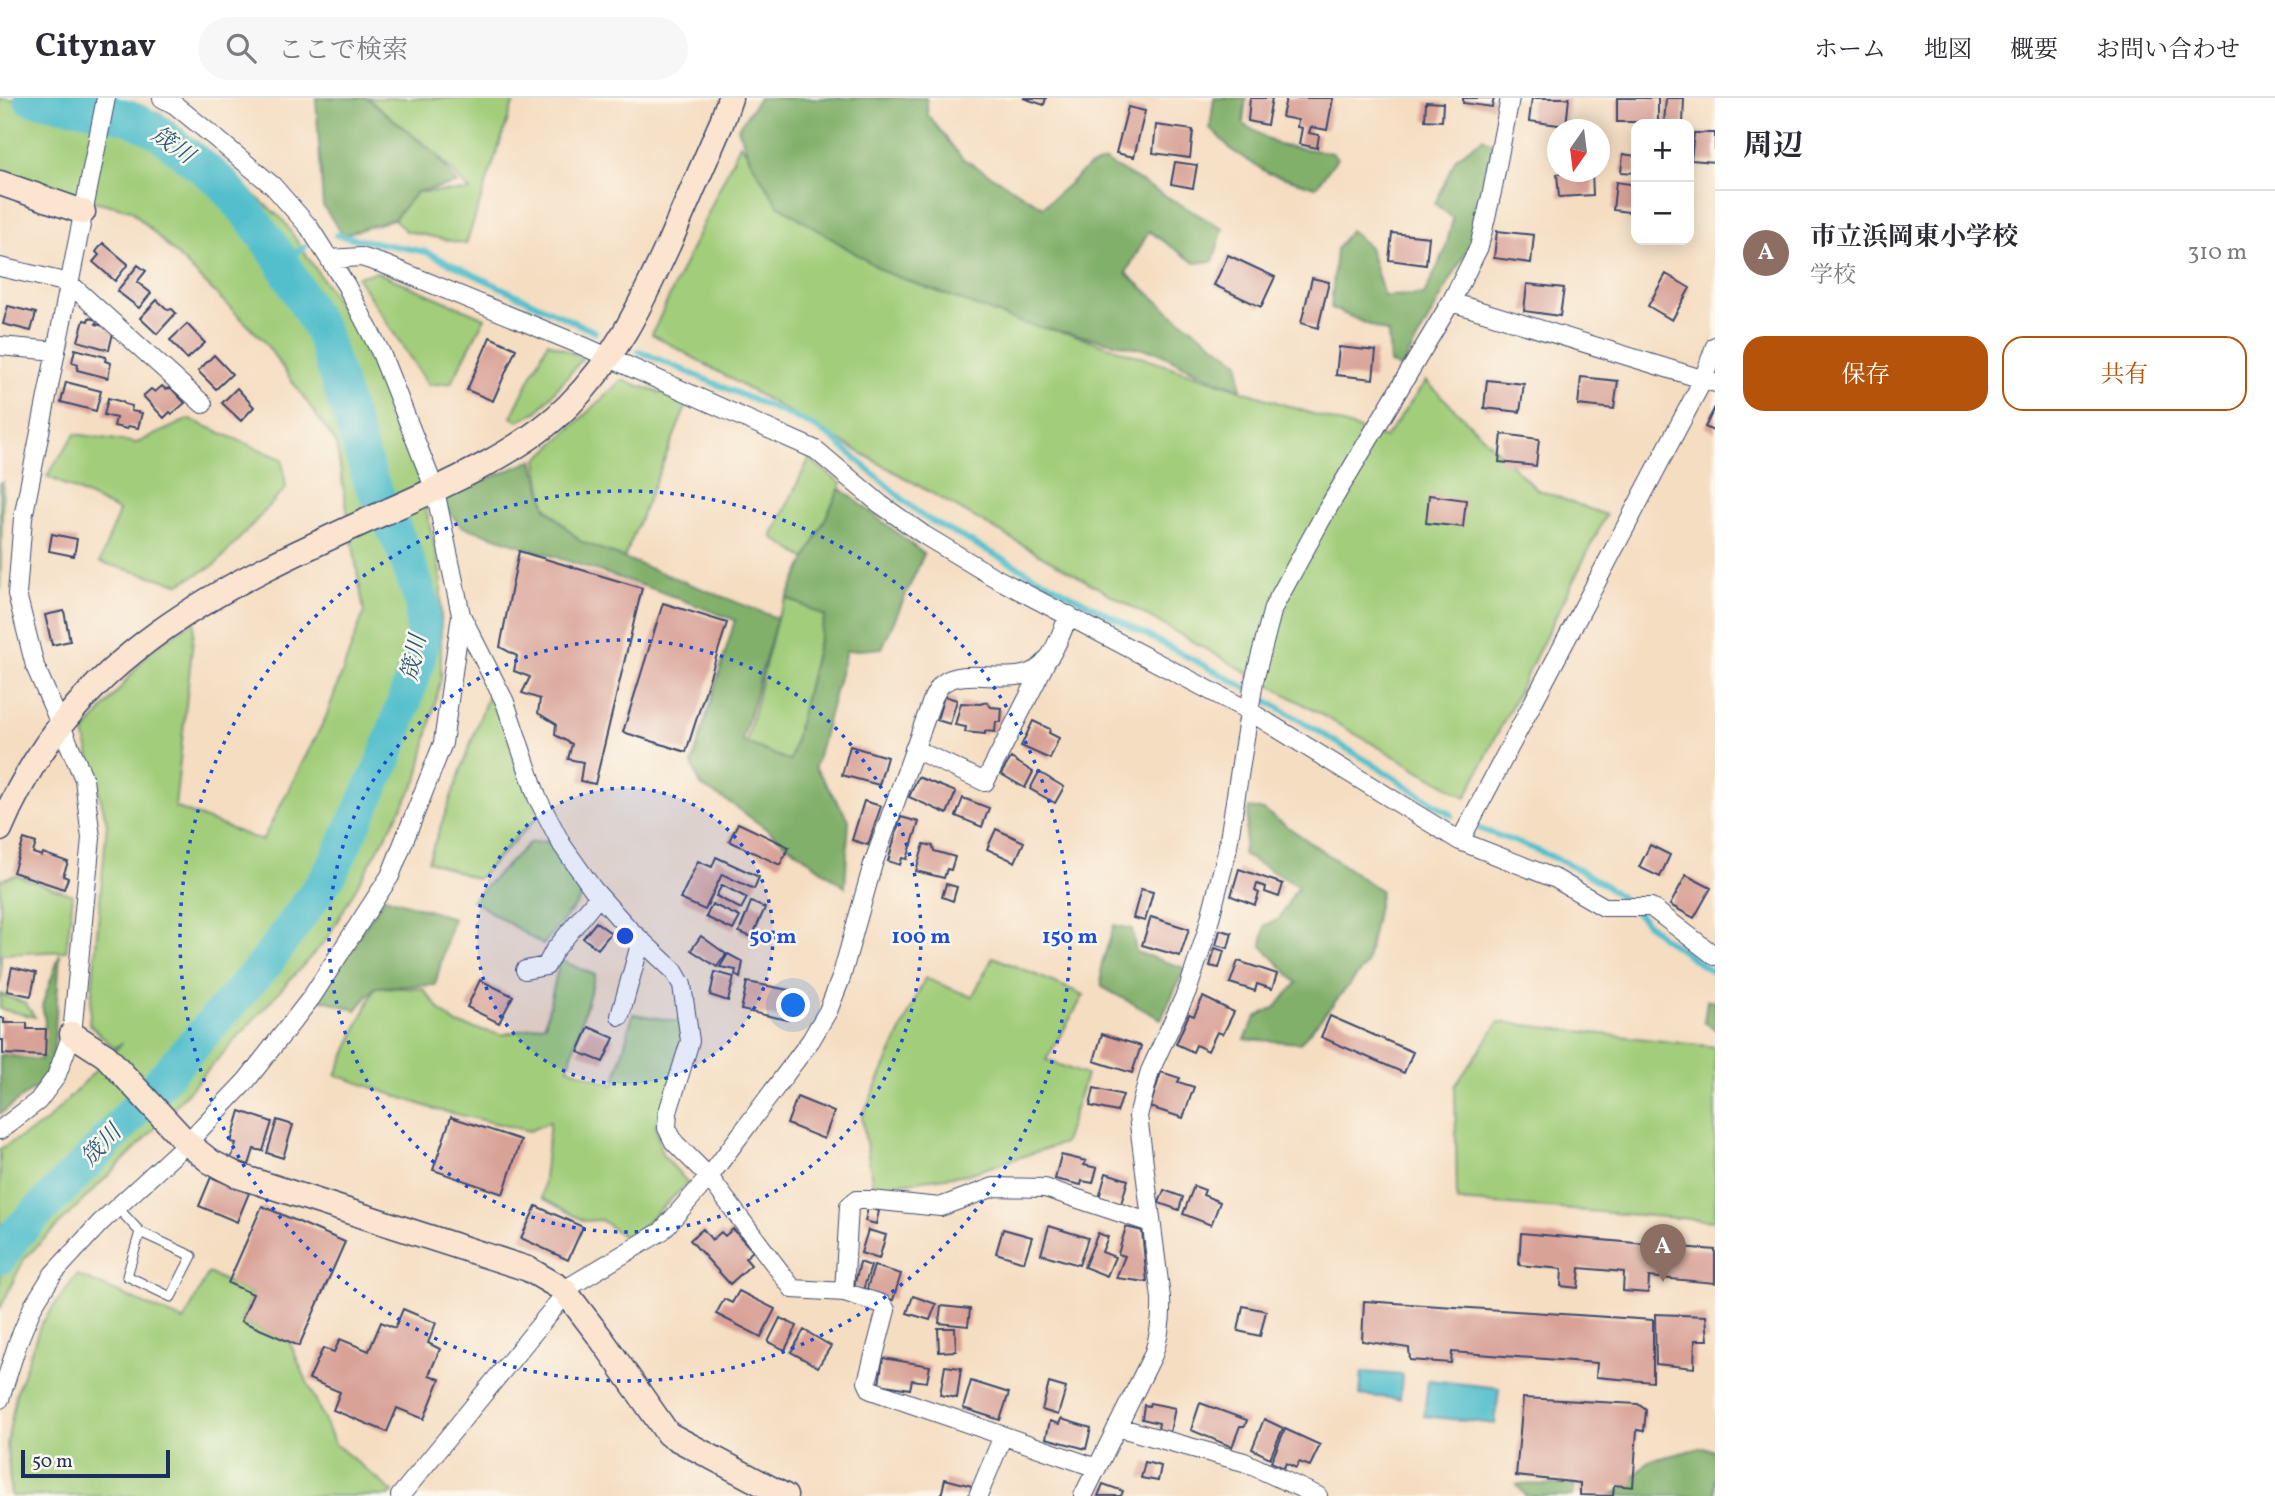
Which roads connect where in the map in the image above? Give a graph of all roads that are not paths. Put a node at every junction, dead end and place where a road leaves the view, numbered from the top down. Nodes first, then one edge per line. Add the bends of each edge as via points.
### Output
1 (106, 98) edge
2 (162, 98) edge
3 (730, 98) edge
4 (1510, 98) edge
5 (0, 183) edge
6 (84, 208) junction
7 (330, 259) junction
8 (0, 267) edge
9 (69, 283) junction
10 (1451, 302) junction
11 (0, 346) edge
12 (1715, 346) edge
13 (56, 351) junction
14 (610, 360) junction
15 (1709, 381) edge
16 (203, 404) dead end
17 (435, 490) junction
18 (461, 615) junction
19 (1069, 615) junction
20 (1047, 661) junction
21 (1252, 697) junction
22 (61, 724) junction
23 (914, 749) junction
24 (0, 829) edge
25 (1460, 841) junction
26 (599, 895) junction
27 (641, 941) junction
28 (1715, 956) edge
29 (525, 970) dead end
30 (620, 1016) dead end
31 (72, 1034) junction
32 (0, 1130) edge
33 (187, 1143) junction
34 (709, 1177) junction
35 (117, 1207) junction
36 (1152, 1223) junction
37 (141, 1232) junction
38 (565, 1292) junction
39 (844, 1292) junction
40 (0, 1399) edge
41 (1117, 1427) junction
42 (1003, 1436) junction
43 (1097, 1468) junction
44 (400, 1496) edge
45 (785, 1496) edge
46 (978, 1496) edge
47 (1083, 1496) edge
48 (1318, 1496) edge

1 - 6 street
2 - 7 street via 273,186
3 - 14 street via 636,314
4 - 10 street via 1479,247
5 - 6 street
6 - 9 street
7 - 14 street via 361,257 386,265
7 - 17 street via 382,353
8 - 9 street
9 - 13 street
9 - 16 street
10 - 15 street
10 - 21 street via 1273,608
11 - 13 street
12 - 15 street
13 - 22 street via 23,518 17,594 35,666
14 - 17 street via 567,408 523,443
14 - 19 street via 816,450 924,535
15 - 25 street
17 - 18 street
17 - 22 street via 328,538 172,622 94,685
18 - 26 street via 505,702 537,797 562,845
18 - 33 street via 443,743 390,876 311,998 246,1081
19 - 20 street
19 - 21 street via 1144,657
20 - 23 street via 1023,676 961,678 943,684
20 - 23 street via 985,782
21 - 25 street
21 - 36 street via 1237,802 1206,934 1188,989 1150,1071 1138,1116
22 - 24 street via 30,770
22 - 31 street via 84,779 91,838
23 - 34 street via 828,1011
25 - 28 street via 1556,879 1604,907 1651,907
26 - 27 street
26 - 29 street via 546,966
27 - 30 street
27 - 34 street via 674,971 682,985 690,1041 667,1128 674,1142
31 - 32 street via 56,1077 38,1101
31 - 33 street via 106,1056
33 - 35 street
33 - 38 street via 239,1176 527,1269
34 - 38 street via 662,1231
34 - 39 street via 793,1289
35 - 37 lane
35 - 40 street via 53,1274 33,1306
36 - 39 street via 1045,1188 994,1187 940,1207 856,1200 849,1206
36 - 41 street via 1161,1298 1160,1334
37 - 37 lane via 192,1256 171,1297 127,1276
38 - 44 street
38 - 45 street via 668,1434
39 - 42 street via 882,1304 886,1310 867,1382 871,1390
41 - 43 street
41 - 48 street via 1244,1462
42 - 43 street
42 - 46 street
43 - 47 street

